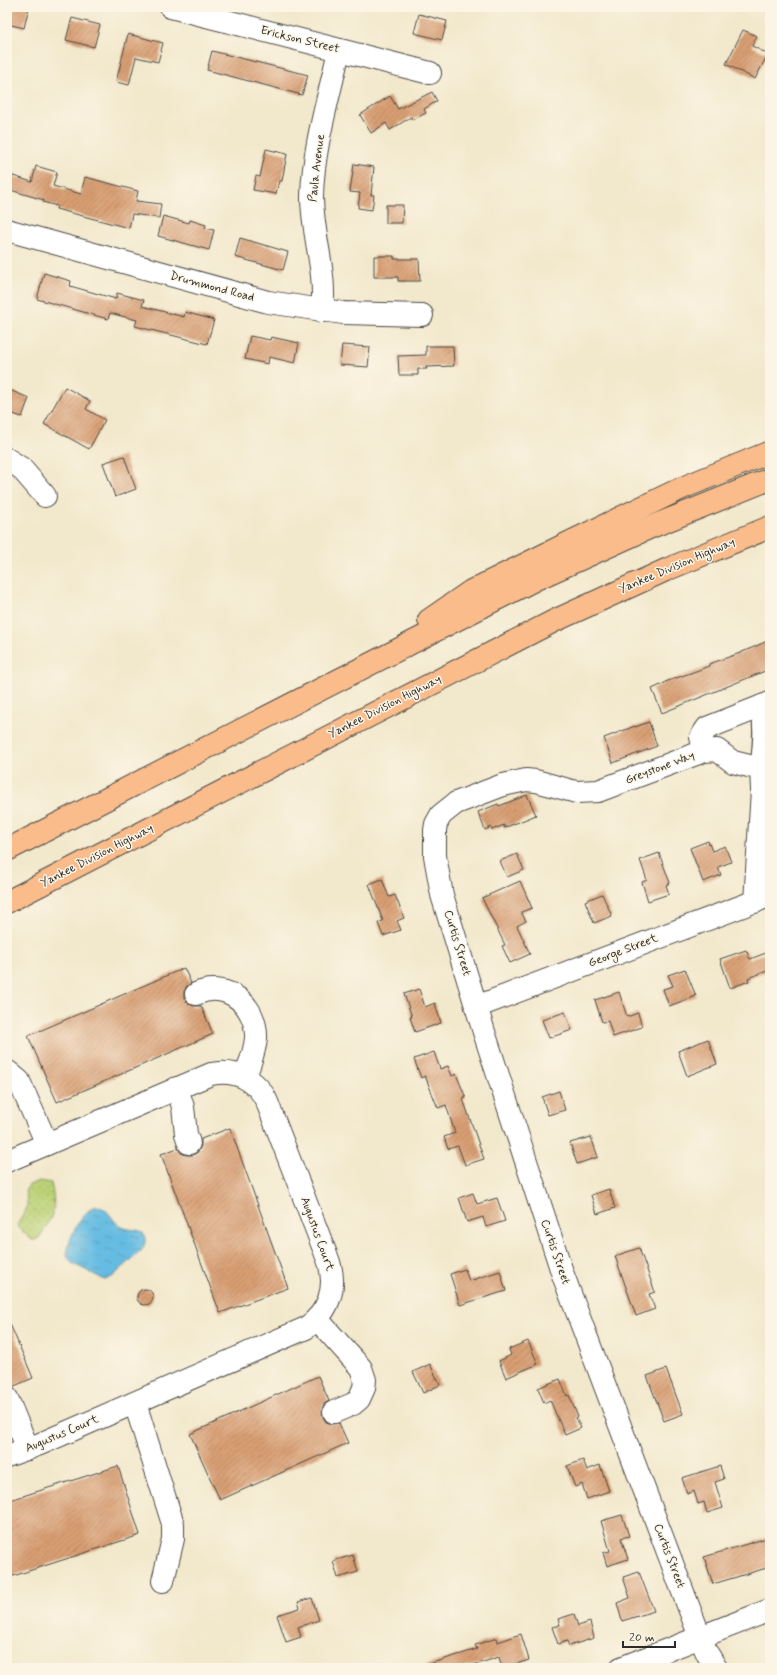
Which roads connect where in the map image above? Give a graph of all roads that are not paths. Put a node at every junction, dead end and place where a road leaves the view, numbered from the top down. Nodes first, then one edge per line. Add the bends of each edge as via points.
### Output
1 (171, 7) edge
2 (339, 50) junction
3 (430, 73) dead end
4 (7, 230) edge
5 (322, 311) junction
6 (422, 315) dead end
7 (770, 452) edge
8 (7, 459) edge
9 (770, 479) edge
10 (45, 496) dead end
11 (770, 527) edge
12 (358, 670) junction
13 (766, 705) edge
14 (704, 751) junction
15 (761, 769) junction
16 (63, 821) junction
17 (436, 824) joint
18 (7, 846) edge
19 (7, 850) edge
20 (762, 899) edge
21 (7, 902) edge
22 (196, 994) dead end
23 (476, 1007) junction
24 (7, 1071) edge
25 (245, 1077) junction
26 (177, 1088) junction
27 (46, 1144) junction
28 (189, 1144) dead end
29 (7, 1161) edge
30 (317, 1319) junction
31 (7, 1398) edge
32 (135, 1403) junction
33 (334, 1412) dead end
34 (28, 1449) junction
35 (7, 1456) edge
36 (163, 1581) dead end
37 (770, 1610) edge
38 (700, 1637) junction
39 (621, 1668) edge
40 (716, 1668) edge

1 - 2 street, Erickson Street
2 - 3 street, Erickson Street
2 - 5 street, Paula Avenue via 313,182 313,218 324,281
4 - 5 street, Drummond Road via 239,295
5 - 6 street, Drummond Road
7 - 12 highway via 662,498 471,591
8 - 10 street via 21,468
9 - 12 highway via 586,556
11 - 21 highway, Yankee Division Highway via 668,569 547,624
12 - 16 highway
13 - 14 street via 707,728 701,737
13 - 15 street
14 - 15 street, Greystone Way via 718,750 733,762
14 - 17 street, Greystone Way via 598,791 576,792 526,780 511,783 456,803 444,812
15 - 20 street
16 - 18 highway
16 - 19 highway
17 - 23 street, Curtis Street via 435,856 442,895
20 - 23 street, George Street
22 - 25 street via 209,990 224,991 238,998 247,1009 255,1028 256,1038
23 - 38 street, Curtis Street via 590,1351
24 - 27 street via 19,1081
25 - 26 street via 217,1073
25 - 30 street, Augustus Court via 257,1086 267,1102 331,1268 333,1282 330,1295
26 - 27 street
26 - 28 street
27 - 29 street
30 - 32 street, Augustus Court via 300,1331
30 - 33 street via 361,1368 365,1380 359,1399
31 - 34 street
32 - 34 street, Augustus Court
32 - 36 street via 173,1524 173,1539
34 - 35 street, Augustus Court
37 - 38 street
38 - 39 street
38 - 40 street, Curtis Street

